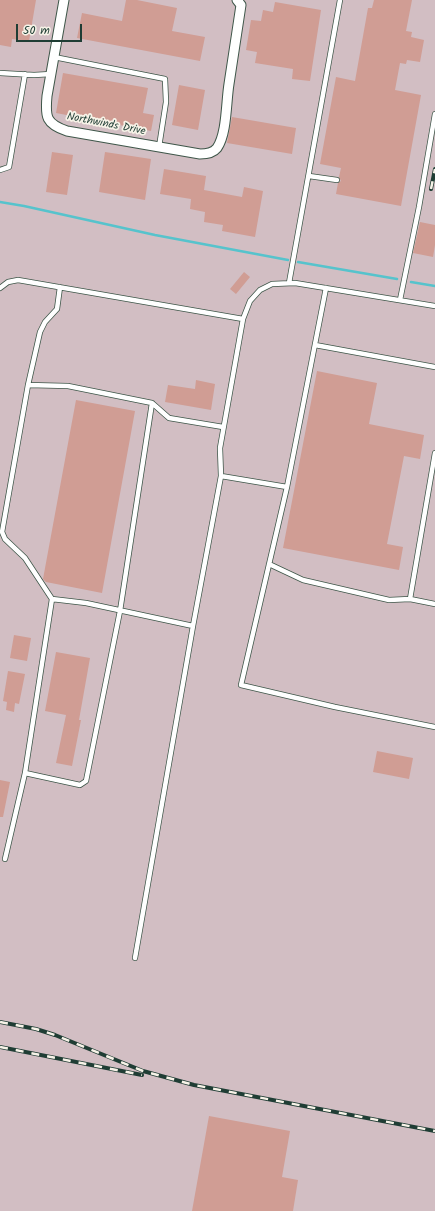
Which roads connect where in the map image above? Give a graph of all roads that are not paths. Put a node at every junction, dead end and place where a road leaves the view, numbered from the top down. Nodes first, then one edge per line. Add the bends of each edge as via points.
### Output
1 (64, 0) edge
2 (237, 0) edge
3 (340, 0) edge
4 (54, 57) junction
5 (0, 74) edge
6 (25, 74) junction
7 (51, 74) junction
8 (435, 114) edge
9 (159, 147) junction
10 (0, 170) edge
11 (309, 176) junction
12 (337, 180) dead end
13 (289, 283) junction
14 (0, 288) edge
15 (60, 288) junction
16 (326, 288) junction
17 (400, 300) junction
18 (435, 306) edge
19 (243, 319) junction
20 (315, 345) junction
21 (435, 367) edge
22 (28, 385) junction
23 (152, 403) junction
24 (223, 427) junction
25 (435, 453) edge
26 (221, 476) junction
27 (287, 486) junction
28 (269, 564) junction
29 (52, 599) junction
30 (410, 599) junction
31 (435, 604) edge
32 (120, 611) junction
33 (193, 626) junction
34 (435, 727) edge
35 (25, 773) junction
36 (5, 859) dead end
37 (135, 958) dead end

1 - 4 street, Northwinds Drive
2 - 9 street, Northwinds Drive via 241,5 221,140 210,153 200,154
3 - 11 lane
4 - 7 street, Northwinds Drive
4 - 9 lane via 165,79 166,102
5 - 6 lane
6 - 7 lane
6 - 10 lane via 9,168
7 - 9 street, Northwinds Drive via 46,109 48,120 55,127
8 - 17 lane
11 - 12 lane
11 - 13 lane
13 - 16 lane
13 - 19 lane via 272,284 260,290 250,301
14 - 15 lane via 8,282 18,280
15 - 19 lane
15 - 22 lane via 56,309 40,332
16 - 17 lane
16 - 20 lane
17 - 18 lane
19 - 24 lane
20 - 21 lane
20 - 27 lane
22 - 23 lane via 68,386
22 - 29 lane via 2,532 5,539 25,558
23 - 24 lane via 169,418
23 - 32 lane
24 - 26 lane via 220,448
25 - 30 lane
26 - 27 lane
26 - 33 lane
27 - 28 lane
28 - 30 lane via 303,580 389,600
28 - 34 lane via 241,685
29 - 32 lane
29 - 35 lane
30 - 31 lane
32 - 33 lane
32 - 35 lane via 86,781 80,785
33 - 37 lane
35 - 36 lane

